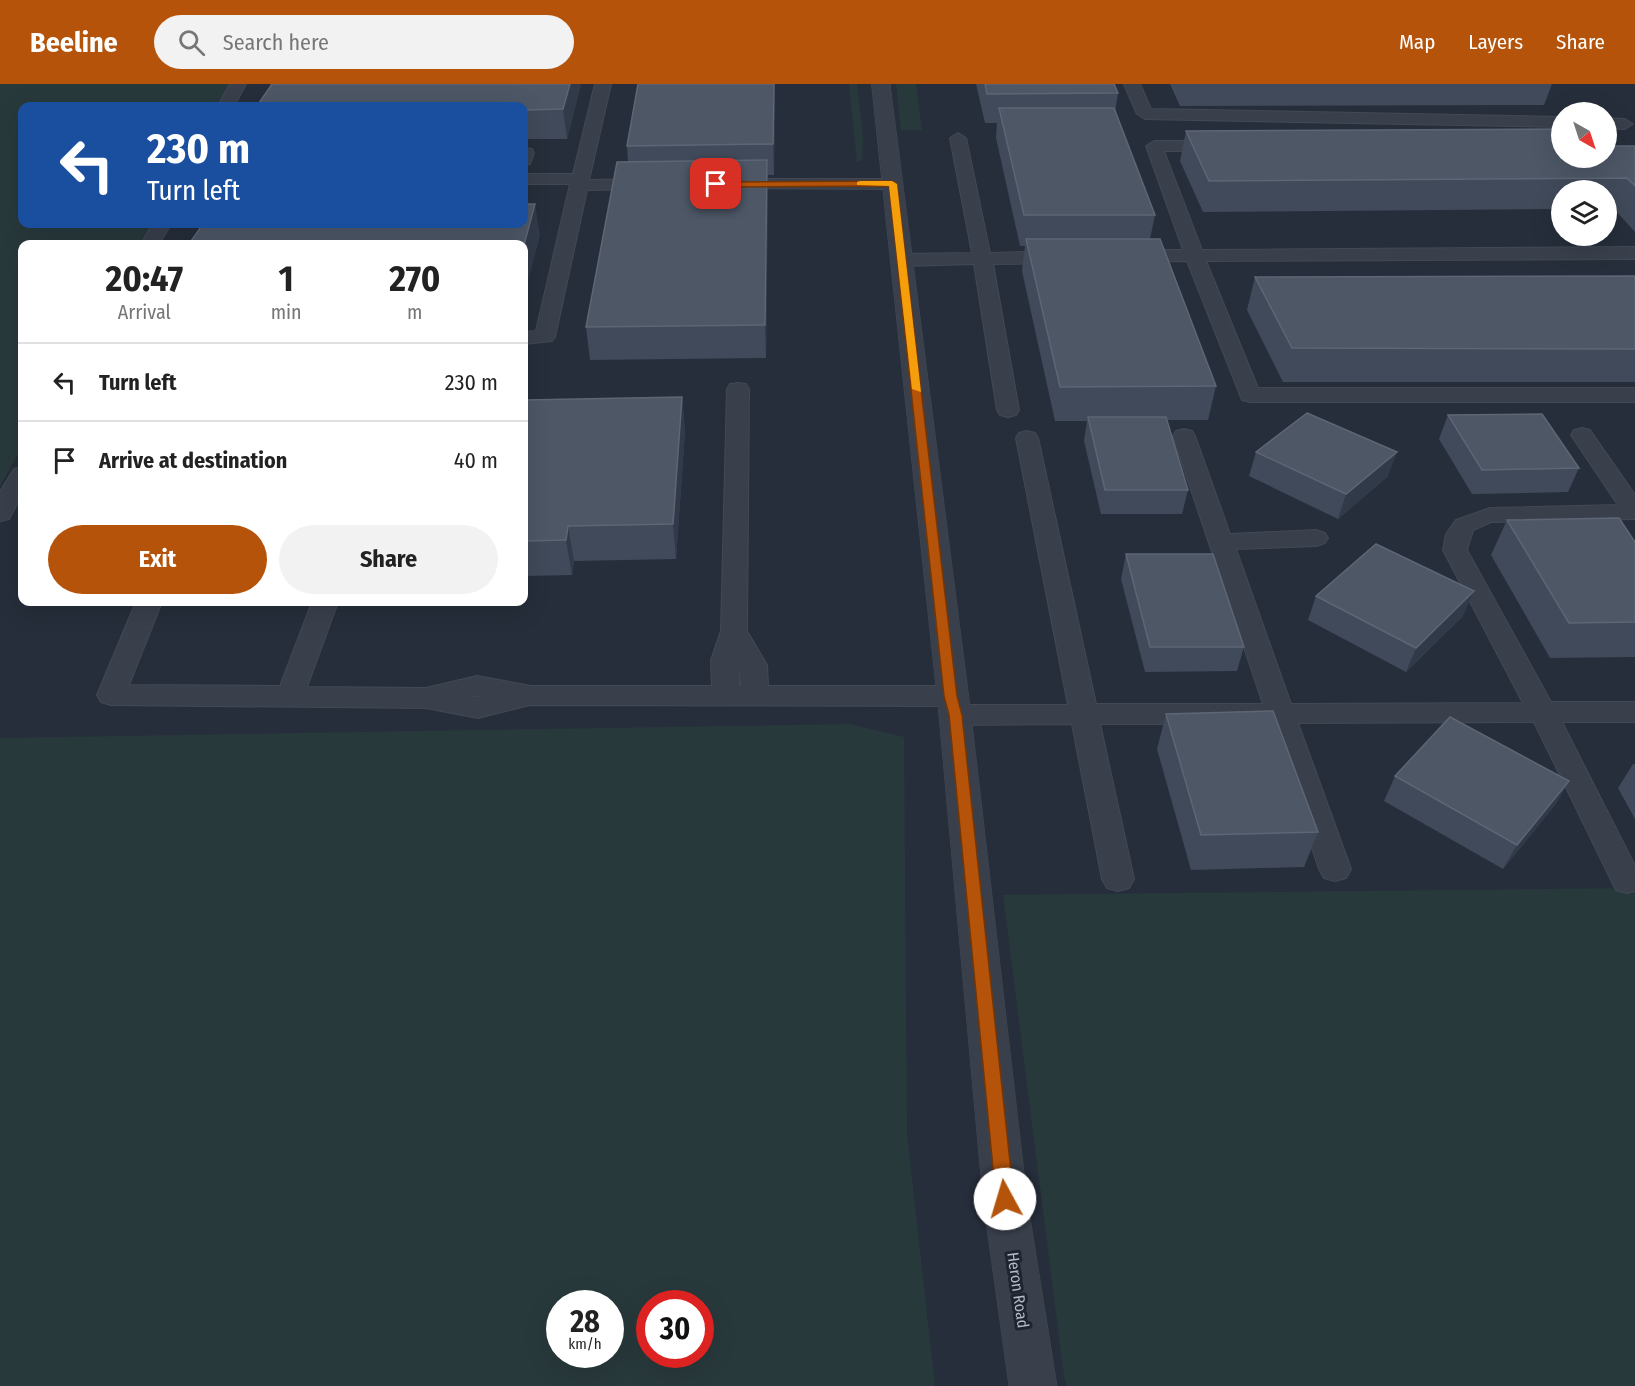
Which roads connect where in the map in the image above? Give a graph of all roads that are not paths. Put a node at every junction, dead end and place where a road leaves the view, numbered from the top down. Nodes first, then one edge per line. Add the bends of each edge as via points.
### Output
1 (238, 84) edge
2 (603, 84) edge
3 (881, 84) edge
4 (1132, 84) edge
5 (228, 102) edge
6 (1551, 122) edge
7 (1617, 124) edge
8 (1625, 124) dead end
9 (958, 138) dead end
10 (1238, 146) edge
11 (528, 179) edge
12 (580, 182) junction
13 (670, 184) edge
14 (716, 184) edge
15 (892, 184) junction
16 (1635, 253) edge
17 (1194, 255) junction
18 (1111, 256) edge
19 (1076, 257) edge
20 (982, 258) junction
21 (902, 260) junction
22 (528, 338) edge
23 (738, 389) dead end
24 (1635, 395) edge
25 (1008, 410) dead end
26 (1582, 435) dead end
27 (1184, 436) dead end
28 (1027, 438) dead end
29 (18, 481) edge
30 (1635, 512) edge
31 (0, 514) edge
32 (1316, 538) dead end
33 (1220, 542) junction
34 (147, 606) edge
35 (325, 606) edge
36 (734, 631) junction
37 (291, 696) junction
38 (726, 696) junction
39 (755, 696) junction
40 (953, 705) junction
41 (1635, 712) edge
42 (1543, 713) junction
43 (1281, 715) junction
44 (1085, 716) junction
45 (1335, 869) dead end
46 (1118, 879) dead end
47 (1627, 881) dead end
48 (1033, 1386) edge

1 - 5 lane
2 - 12 lane
3 - 15 street, Heron Road
4 - 6 lane via 1145,114
7 - 8 lane
9 - 20 lane
10 - 17 lane via 1154,146
11 - 12 lane
12 - 13 lane
12 - 22 lane via 545,337
14 - 15 lane
15 - 21 street, Heron Road
16 - 17 lane
17 - 18 lane
17 - 24 lane via 1251,395
19 - 20 lane
20 - 21 lane
20 - 25 lane
21 - 40 street, Heron Road
23 - 36 lane
26 - 30 lane
27 - 33 lane
28 - 44 lane
29 - 31 lane
30 - 42 lane via 1490,515 1467,521 1458,531 1455,550
32 - 33 lane
33 - 43 lane
34 - 37 lane via 111,695
35 - 37 lane
36 - 38 lane via 725,660
36 - 39 lane via 753,665
37 - 38 lane via 426,698 478,708 531,696
38 - 39 lane
39 - 40 lane
40 - 44 lane
40 - 48 street, Heron Road via 1005,1199
41 - 42 lane
42 - 43 lane
42 - 47 lane
43 - 44 lane
43 - 45 lane
44 - 46 lane

